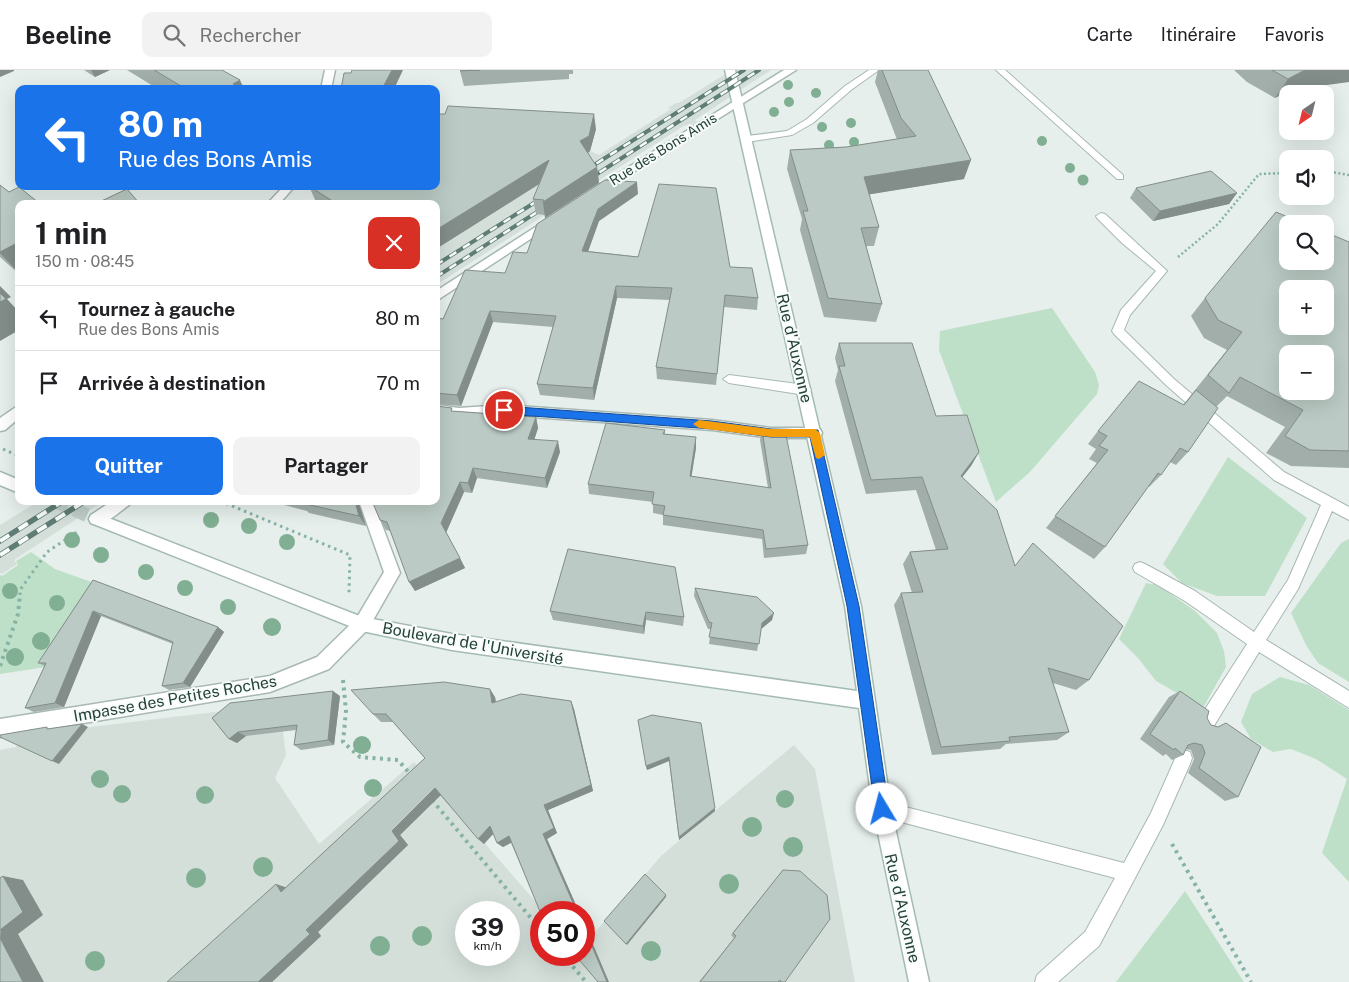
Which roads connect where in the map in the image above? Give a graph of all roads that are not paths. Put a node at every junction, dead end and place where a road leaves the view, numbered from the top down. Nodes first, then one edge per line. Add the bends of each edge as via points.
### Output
1 (330, 70) edge
2 (730, 70) edge
3 (791, 70) edge
4 (875, 70) edge
5 (1000, 70) edge
6 (327, 85) edge
7 (739, 101) junction
8 (747, 139) junction
9 (1120, 177) dead end
10 (286, 190) edge
11 (592, 194) edge
12 (276, 200) edge
13 (559, 216) edge
14 (1101, 216) dead end
15 (440, 294) edge
16 (729, 379) dead end
17 (805, 390) junction
18 (440, 411) edge
19 (15, 413) edge
20 (0, 426) edge
21 (815, 433) junction
22 (0, 478) edge
23 (15, 485) edge
24 (1329, 503) junction
25 (118, 505) edge
26 (367, 505) edge
27 (1349, 514) edge
28 (1140, 568) dead end
29 (362, 624) junction
30 (1256, 642) junction
31 (1349, 700) edge
32 (867, 701) junction
33 (1206, 723) edge
34 (0, 728) edge
35 (1184, 758) edge
36 (882, 809) junction
37 (1128, 873) junction
38 (920, 982) edge
39 (1044, 982) edge

1 - 6 main road
2 - 7 main road, Rue d'Auxonne
3 - 7 main road, Rue des Bons Amis
4 - 8 lane via 848,88 810,121 789,133
5 - 9 lane
7 - 8 main road, Rue d'Auxonne
7 - 11 main road, Rue des Bons Amis
8 - 17 main road, Rue d'Auxonne
10 - 12 main road
13 - 15 main road
14 - 24 lane via 1162,271 1125,313 1118,331 1170,382 1279,476
16 - 17 lane
17 - 21 main road, Rue d'Auxonne
18 - 21 main road via 459,413 504,410 712,425 771,433
19 - 20 main road
21 - 32 main road, Rue d'Auxonne via 853,606
22 - 23 main road
24 - 27 lane
24 - 30 lane via 1293,584
25 - 29 main road, Boulevard de l'Université via 96,519
26 - 29 main road, Impasse des Petites Roches via 392,572
28 - 30 lane via 1190,596
29 - 32 main road, Boulevard de l'Université via 452,642
29 - 34 main road, Impasse des Petites Roches via 323,663 270,684
30 - 31 lane
30 - 33 lane
32 - 36 main road, Rue d'Auxonne
35 - 37 lane
36 - 37 lane
36 - 38 main road, Rue d'Auxonne
37 - 39 lane via 1092,939

